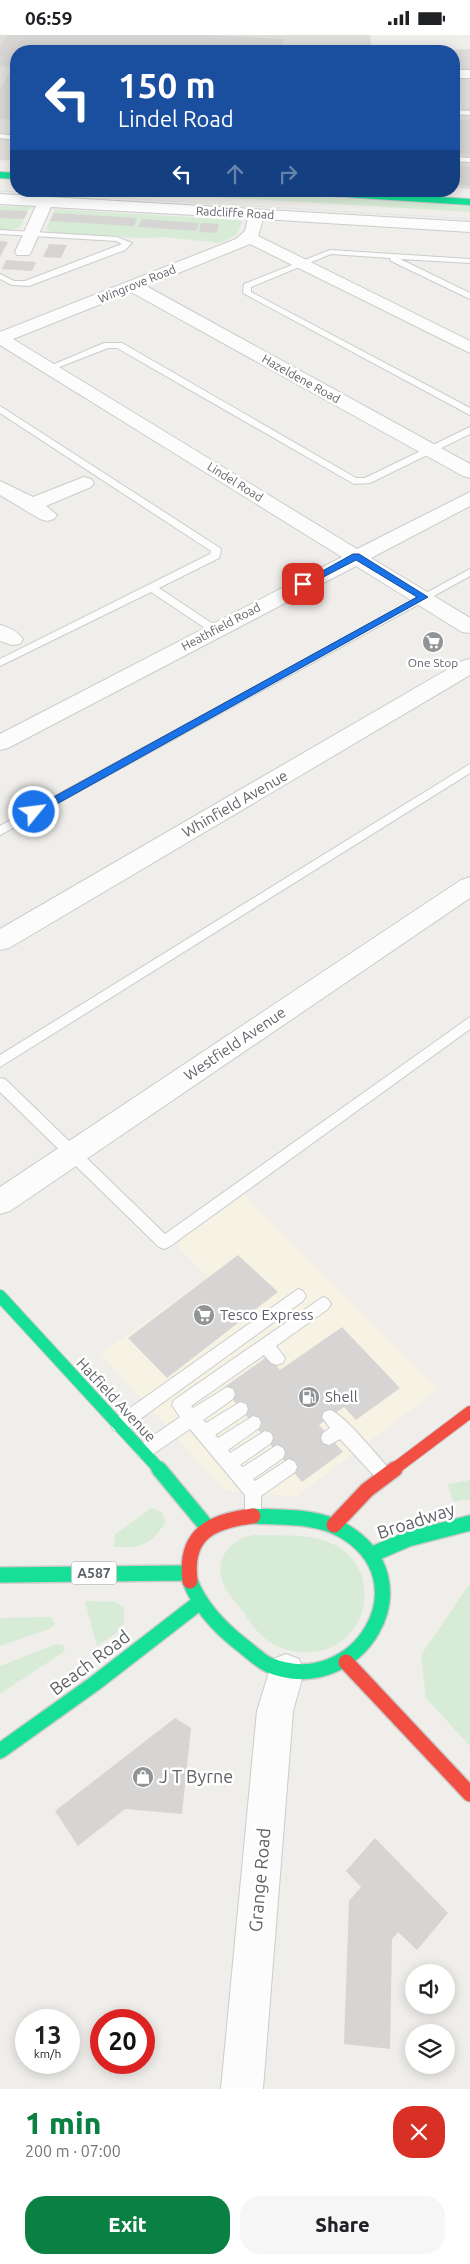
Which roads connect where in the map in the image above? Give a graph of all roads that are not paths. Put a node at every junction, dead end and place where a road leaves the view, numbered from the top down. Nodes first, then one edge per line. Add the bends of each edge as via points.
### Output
1 (400, 197) edge
2 (0, 199) edge
3 (45, 202) junction
4 (470, 202) edge
5 (257, 214) junction
6 (470, 227) edge
7 (0, 232) edge
8 (31, 234) junction
9 (248, 238) junction
10 (23, 252) dead end
11 (389, 257) junction
12 (470, 261) edge
13 (303, 264) junction
14 (0, 276) edge
15 (133, 285) junction
16 (470, 296) edge
17 (0, 338) edge
18 (470, 348) edge
19 (49, 368) junction
20 (0, 409) edge
21 (470, 411) edge
22 (470, 430) edge
23 (430, 450) junction
24 (470, 472) edge
25 (84, 483) dead end
26 (0, 487) edge
27 (470, 498) edge
28 (356, 556) junction
29 (470, 572) edge
30 (153, 588) junction
31 (424, 597) junction
32 (470, 627) edge
33 (215, 630) junction
34 (0, 663) edge
35 (470, 666) edge
36 (0, 743) edge
37 (470, 768) edge
38 (0, 831) edge
39 (470, 886) edge
40 (0, 941) edge
41 (470, 1023) edge
42 (0, 1062) edge
43 (0, 1083) edge
44 (72, 1153) junction
45 (0, 1202) edge
46 (0, 1296) edge
47 (298, 1296) dead end
48 (323, 1304) dead end
49 (265, 1345) junction
50 (278, 1362) dead end
51 (227, 1394) dead end
52 (240, 1409) dead end
53 (470, 1412) edge
54 (330, 1417) dead end
55 (193, 1419) junction
56 (253, 1423) dead end
57 (119, 1425) junction
58 (205, 1433) junction
59 (265, 1438) dead end
60 (218, 1448) junction
61 (144, 1451) junction
62 (276, 1453) dead end
63 (230, 1463) junction
64 (289, 1467) dead end
65 (385, 1476) junction
66 (242, 1478) junction
67 (254, 1492) junction
68 (253, 1516) junction
69 (470, 1523) edge
70 (334, 1525) junction
71 (208, 1528) junction
72 (373, 1554) junction
73 (188, 1573) junction
74 (0, 1575) edge
75 (200, 1602) junction
76 (346, 1662) junction
77 (286, 1672) junction
78 (0, 1751) edge
79 (470, 1795) edge
80 (242, 2089) edge

1 - 4 street
2 - 3 street, Radcliffe Road
3 - 5 street, Radcliffe Road
3 - 8 street
5 - 6 street, Radcliffe Road
5 - 9 street
7 - 8 lane
8 - 10 street
8 - 14 lane via 117,239 128,243 26,284 12,283
9 - 13 street
9 - 15 street, Wingrove Road
11 - 12 lane
11 - 13 lane via 330,252
11 - 16 lane
13 - 18 street
13 - 21 lane via 247,286 248,293
15 - 17 street, Wingrove Road
15 - 23 street, Hazeldene Road
17 - 19 street, Lindel Road
19 - 23 lane via 107,345 120,345 354,481 367,481
19 - 28 street, Lindel Road
20 - 30 lane via 216,550 215,556
22 - 23 lane
23 - 24 street, Hazeldene Road
25 - 26 street via 40,511
27 - 28 street, Heathfield Road
28 - 31 street, Lindel Road
28 - 33 street, Heathfield Road
29 - 31 lane
30 - 33 lane
30 - 34 lane
31 - 32 street, Lindel Road
31 - 38 lane
33 - 36 street, Heathfield Road
35 - 40 street, Whinfield Avenue
37 - 42 lane
39 - 44 street, Westfield Avenue
41 - 44 lane via 164,1243
43 - 44 lane
44 - 45 street, Westfield Avenue
46 - 57 street, Hatfield Avenue
47 - 57 lane
48 - 49 lane
49 - 50 lane
49 - 55 lane via 180,1405
51 - 55 lane
52 - 58 lane
53 - 65 street
54 - 65 lane via 335,1434
55 - 58 lane
55 - 61 lane
56 - 60 lane
57 - 61 street, Hatfield Avenue
58 - 60 lane
59 - 63 lane
60 - 63 lane
61 - 71 street, Hatfield Avenue
62 - 66 lane
63 - 66 lane
64 - 67 lane
65 - 70 street via 366,1490
66 - 67 lane
67 - 68 lane
68 - 70 street
68 - 71 street via 234,1518
69 - 72 street, Broadway via 408,1539
70 - 72 street via 362,1542
71 - 73 street via 188,1558
72 - 76 street via 382,1574 385,1592 382,1610 373,1632
73 - 74 street, A587
73 - 75 street
75 - 77 street via 252,1657
75 - 78 street, Beach Road
76 - 77 street via 308,1674
76 - 79 street
77 - 80 street, Grange Road via 275,1711

